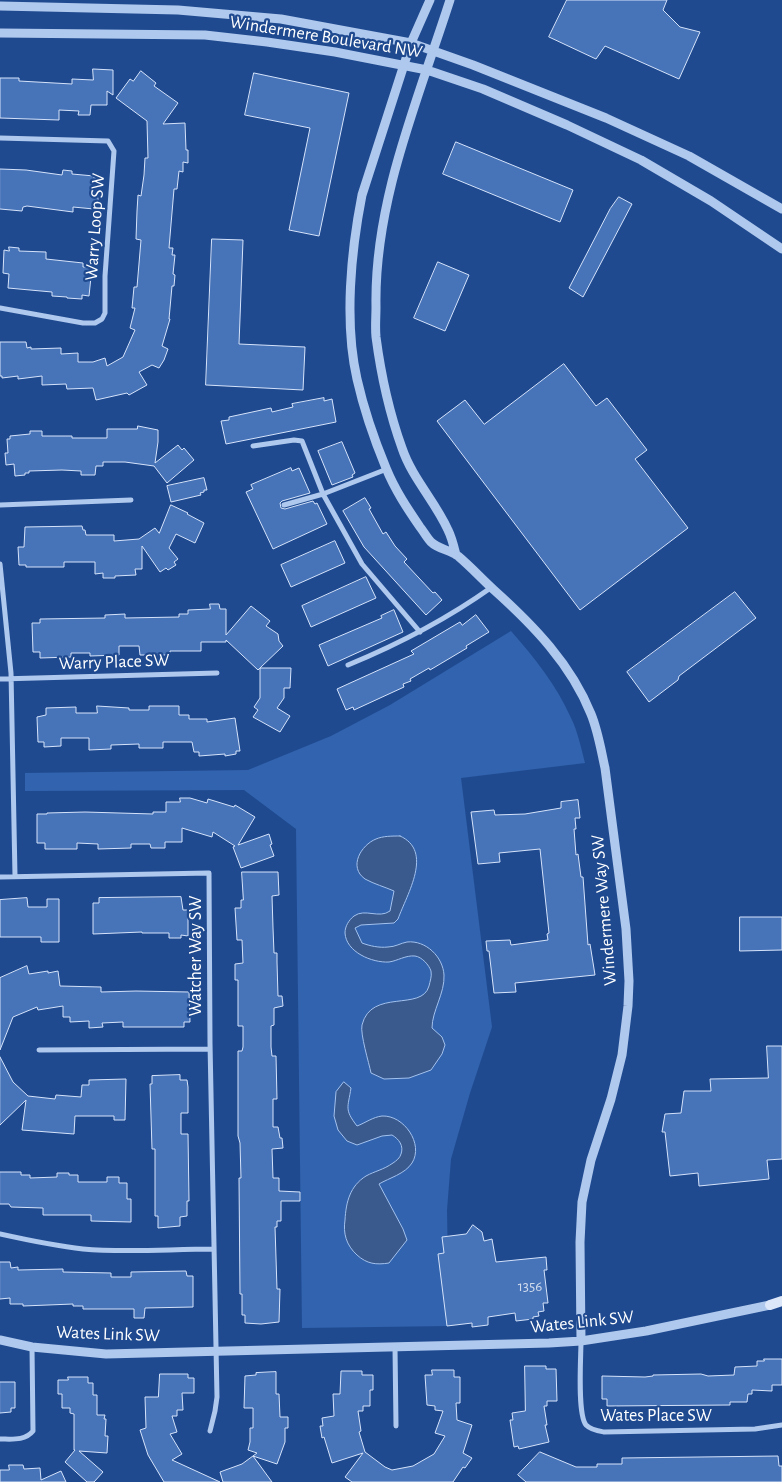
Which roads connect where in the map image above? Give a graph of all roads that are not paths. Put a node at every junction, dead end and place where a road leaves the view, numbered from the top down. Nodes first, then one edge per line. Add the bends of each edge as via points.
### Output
1 (430, 0) edge
2 (450, 0) edge
3 (0, 6) edge
4 (0, 33) edge
5 (411, 43) junction
6 (434, 51) junction
7 (404, 65) junction
8 (427, 70) junction
9 (0, 138) edge
10 (782, 209) edge
11 (782, 249) edge
12 (0, 308) edge
13 (253, 446) dead end
14 (387, 469) junction
15 (323, 494) junction
16 (130, 500) dead end
17 (0, 505) edge
18 (284, 505) dead end
19 (456, 555) junction
20 (0, 564) edge
21 (492, 587) junction
22 (420, 632) junction
23 (348, 665) dead end
24 (217, 673) dead end
25 (0, 679) edge
26 (11, 679) junction
27 (15, 876) junction
28 (0, 877) edge
29 (210, 1049) junction
30 (39, 1050) dead end
31 (0, 1234) edge
32 (213, 1248) junction
33 (782, 1303) edge
34 (770, 1305) joint
35 (0, 1340) edge
36 (580, 1341) junction
37 (32, 1347) junction
38 (395, 1347) junction
39 (216, 1351) junction
40 (782, 1425) edge
41 (396, 1426) dead end
42 (210, 1431) dead end
43 (0, 1439) edge

1 - 5 street, Windermere Way SW
2 - 6 street
3 - 5 street, Windermere Boulevard NW via 178,10 281,19
4 - 7 street, Windermere Boulevard NW via 205,35 335,52
5 - 6 street, Windermere Boulevard NW
5 - 7 street, Windermere Way SW
6 - 8 street
6 - 10 street, Windermere Boulevard NW via 606,118 689,156
7 - 8 street, Windermere Boulevard NW
7 - 14 street, Windermere Way SW via 362,195 352,272 351,325 356,377 370,429
8 - 11 street, Windermere Boulevard NW via 492,93 641,160 711,201
8 - 19 street via 396,165 382,226 376,285 376,336 381,370 402,450 448,530
9 - 12 street, Warry Loop SW via 108,141 114,151 102,320 84,323
13 - 15 street via 302,441
14 - 15 street
14 - 19 street, Windermere Way SW via 404,504 432,543
15 - 18 street
15 - 22 street via 362,564
16 - 17 street
19 - 21 street, Windermere Way SW
20 - 26 street
21 - 22 street via 460,610
21 - 36 street, Windermere Way SW via 526,619 565,665 591,714 605,768 626,929 629,981 622,1055 590,1160 582,1202
22 - 23 street
24 - 26 street, Warry Place SW
25 - 26 street, Warry Place SW
26 - 27 street
27 - 28 street, Watcher Way SW
27 - 29 street, Watcher Way SW via 209,873
29 - 30 street
29 - 32 street, Watcher Way SW
31 - 32 street via 92,1250
32 - 39 street, Watcher Way SW
33 - 34 main road
34 - 36 street, Wates Link SW
35 - 37 street, Wates Link SW
36 - 38 street, Wates Link SW
36 - 40 street, Wates Place SW via 581,1411 591,1429 604,1432 755,1429
37 - 39 street, Wates Link SW via 106,1354
37 - 43 street via 33,1430 22,1439
38 - 39 street, Wates Link SW
38 - 41 street
39 - 42 street via 217,1397

